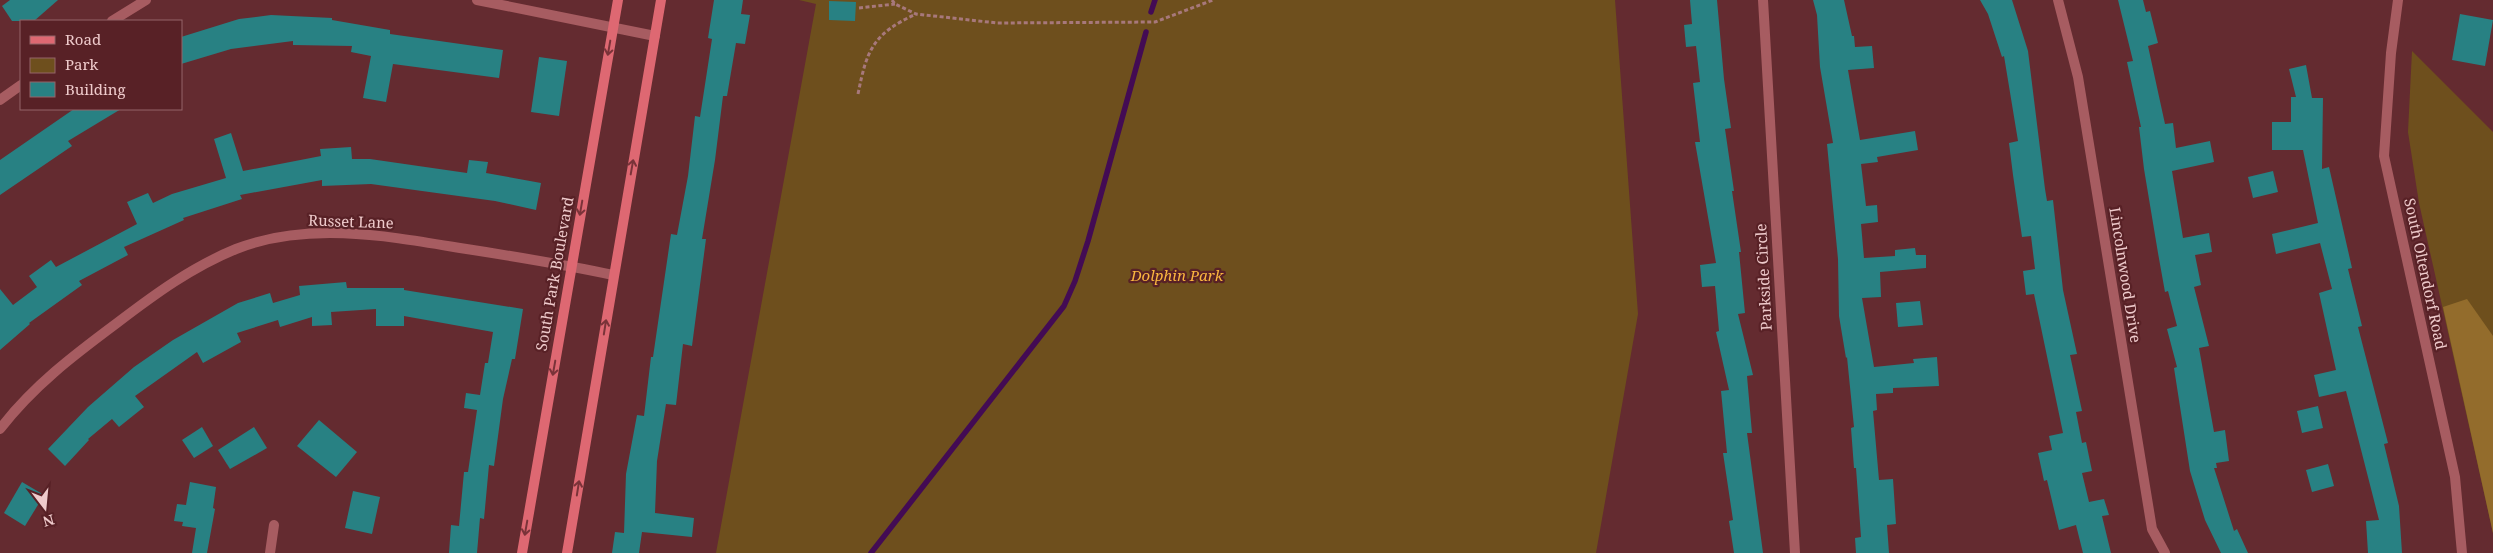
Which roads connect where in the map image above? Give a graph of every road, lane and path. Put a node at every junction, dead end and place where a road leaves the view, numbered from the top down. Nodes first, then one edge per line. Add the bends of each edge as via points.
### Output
1 (146, 0) edge
2 (477, 0) edge
3 (618, 0) edge
4 (661, 0) edge
5 (1213, 0) edge
6 (1763, 0) edge
7 (2058, 0) edge
8 (2398, 0) edge
9 (894, 2) edge
10 (860, 8) dead end
11 (916, 14) junction
12 (114, 20) edge
13 (613, 27) junction
14 (654, 36) junction
15 (20, 86) edge
16 (858, 94) dead end
17 (0, 100) edge
18 (571, 266) junction
19 (613, 275) junction
20 (0, 429) edge
21 (274, 524) dead end
22 (270, 553) edge
23 (522, 553) edge
24 (567, 553) edge
25 (1795, 553) edge
26 (2165, 553) edge
27 (2462, 553) edge

1 - 12 street
2 - 13 street
3 - 13 street, South Park Boulevard
4 - 14 street
5 - 11 path via 1155,22 997,22
6 - 25 street, Parkside Circle
7 - 26 street, Lincolnwood Drive via 2078,77 2152,529
8 - 27 street, South Oltendorf Road via 2384,156 2455,478
9 - 10 path
9 - 11 path
11 - 16 path via 896,24 876,41 865,62
13 - 14 street
13 -> 18 street, South Park Boulevard
19 -> 14 street
15 - 17 street
18 - 19 street, Russet Lane
18 - 20 street, Russet Lane via 388,237 325,233 282,237 237,249 195,268 157,293 61,365
18 -> 23 street, South Park Boulevard
24 -> 19 street
21 - 22 street

